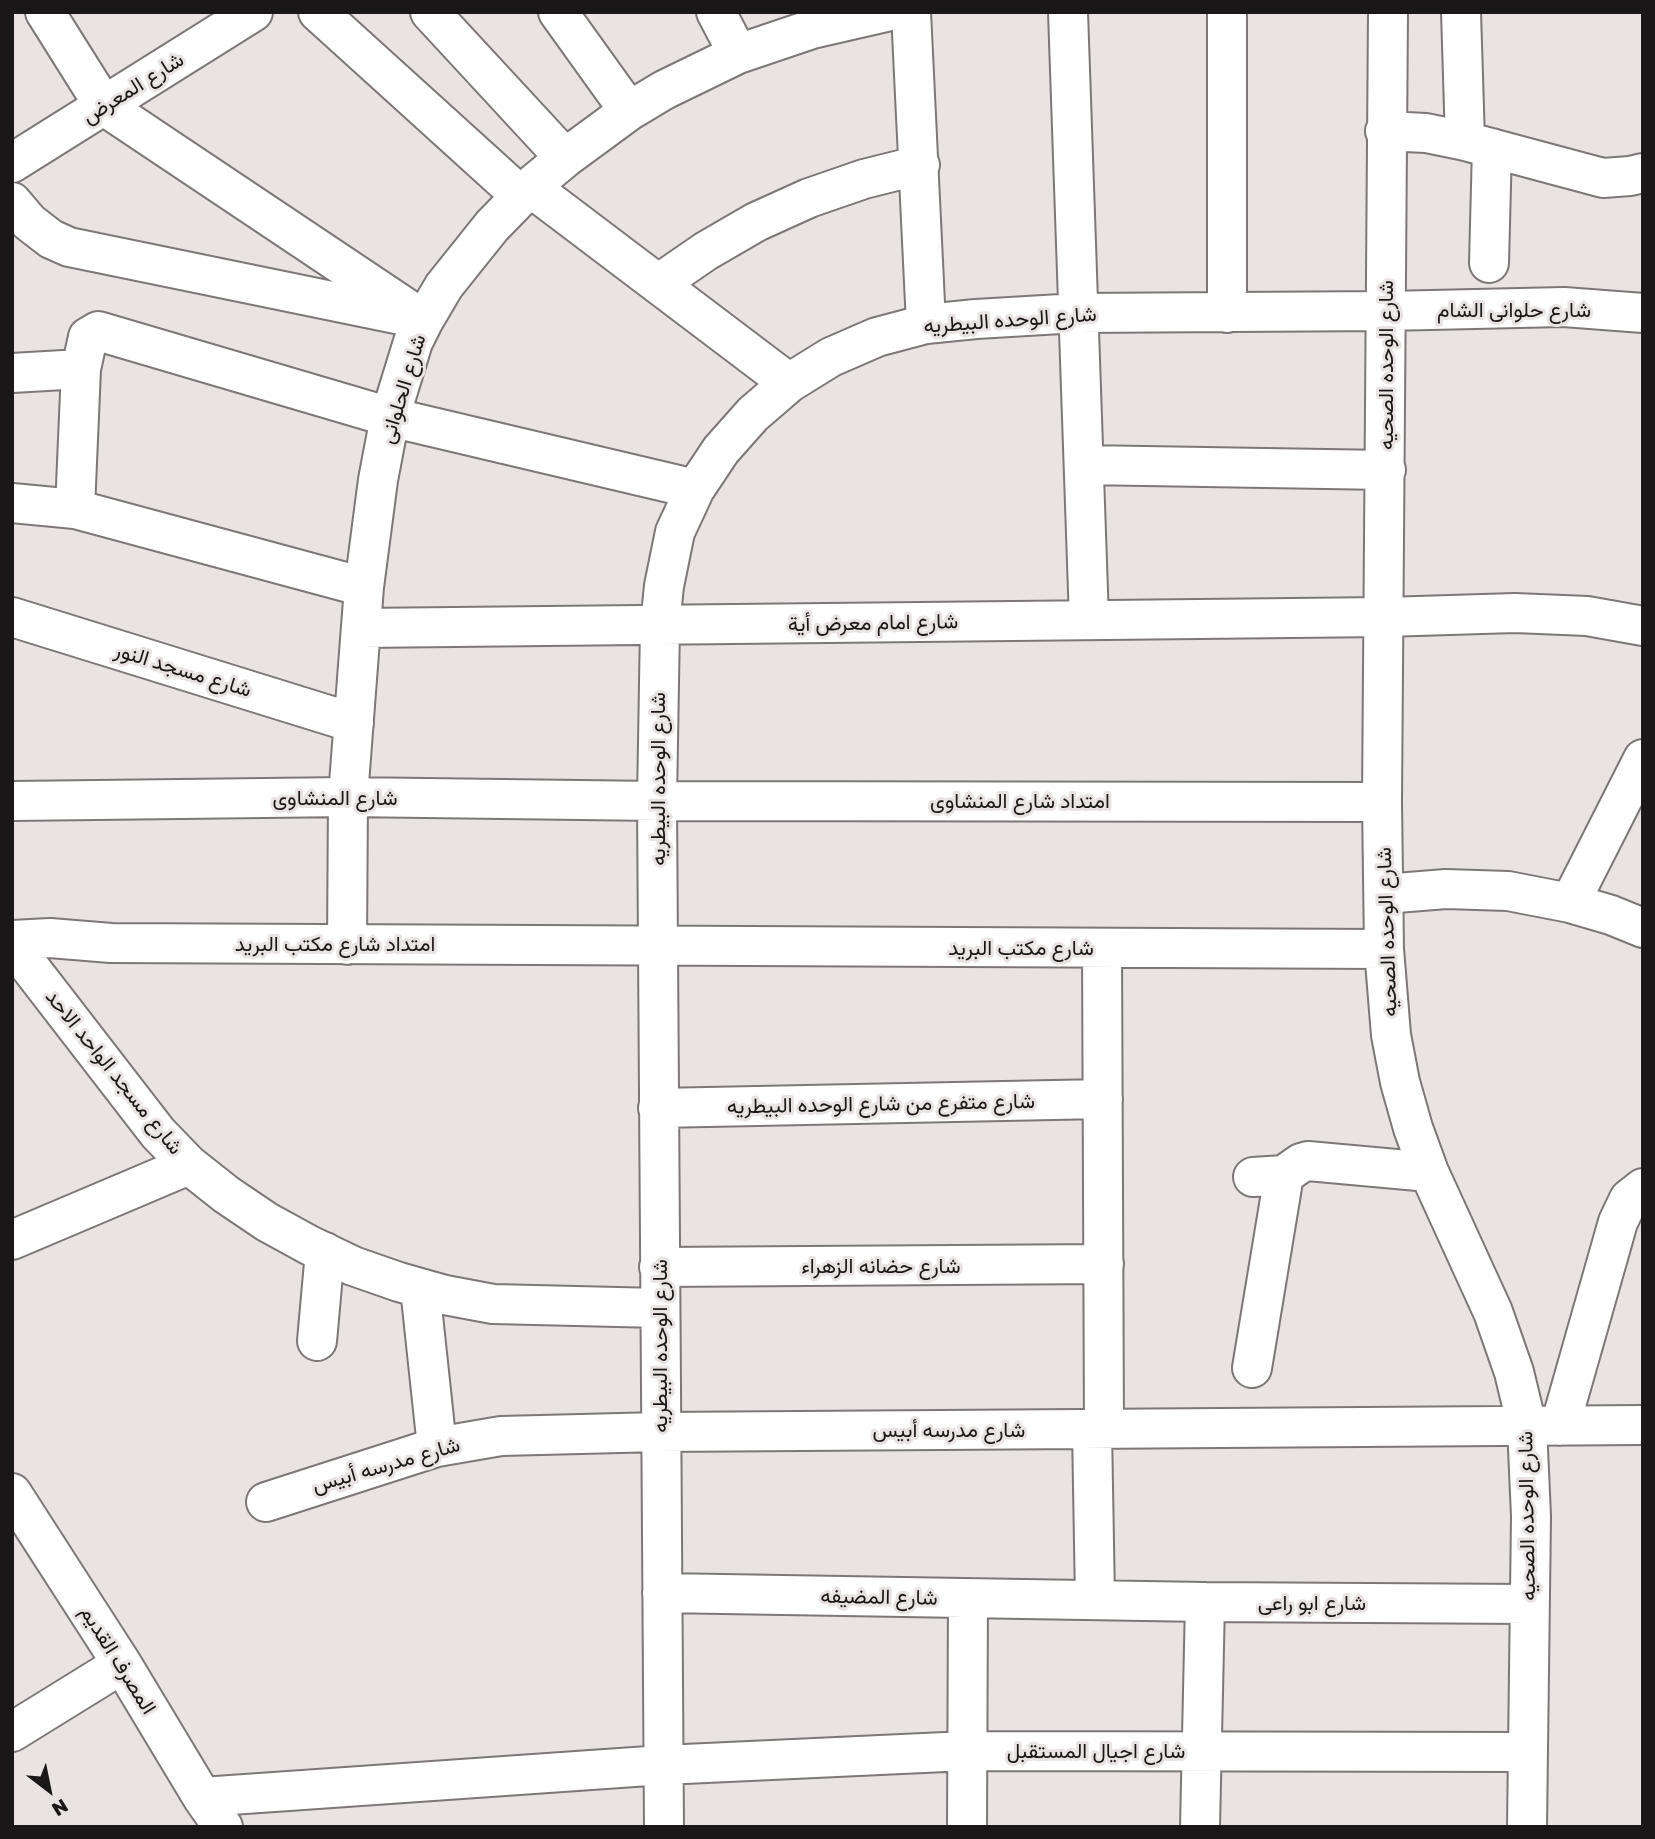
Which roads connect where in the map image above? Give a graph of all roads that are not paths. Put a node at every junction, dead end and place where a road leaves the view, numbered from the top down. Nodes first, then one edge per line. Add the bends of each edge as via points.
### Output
1 (46, 12) edge
2 (253, 12) edge
3 (317, 12) edge
4 (430, 12) edge
5 (558, 12) edge
6 (716, 12) edge
7 (886, 12) edge
8 (911, 12) edge
9 (1068, 12) edge
10 (1227, 12) edge
11 (1388, 12) edge
12 (1461, 12) edge
13 (808, 21) edge
14 (738, 54) junction
15 (104, 106) junction
16 (629, 111) junction
17 (1385, 131) junction
18 (1478, 144) junction
19 (565, 158) junction
20 (12, 163) edge
21 (920, 164) junction
22 (1643, 173) edge
23 (525, 192) junction
24 (12, 202) edge
25 (1489, 263) dead end
26 (659, 284) junction
27 (1386, 311) junction
28 (1079, 313) junction
29 (1227, 313) junction
30 (1643, 313) edge
31 (424, 320) junction
32 (926, 324) junction
33 (82, 369) junction
34 (12, 373) edge
35 (789, 383) junction
36 (390, 417) junction
37 (1084, 465) junction
38 (1385, 470) junction
39 (695, 489) junction
40 (12, 503) edge
41 (75, 509) junction
42 (364, 587) junction
43 (12, 617) edge
44 (1385, 617) junction
45 (1089, 621) junction
46 (660, 625) junction
47 (1643, 626) edge
48 (361, 628) junction
49 (354, 723) junction
50 (1643, 759) edge
51 (348, 797) junction
52 (657, 800) junction
53 (12, 801) edge
54 (1382, 802) junction
55 (1384, 894) junction
56 (1570, 903) junction
57 (1643, 928) edge
58 (12, 942) edge
59 (347, 944) junction
60 (658, 946) junction
61 (1102, 948) junction
62 (1384, 949) junction
63 (1103, 1099) junction
64 (658, 1108) junction
65 (189, 1165) junction
66 (1429, 1172) junction
67 (1643, 1188) edge
68 (12, 1240) edge
69 (325, 1252) junction
70 (1104, 1264) junction
71 (659, 1267) junction
72 (420, 1288) junction
73 (659, 1308) junction
74 (317, 1340) dead end
75 (1252, 1368) dead end
76 (1643, 1424) edge
77 (1543, 1426) junction
78 (1098, 1429) junction
79 (660, 1432) junction
80 (437, 1447) junction
81 (12, 1493) edge
82 (266, 1502) dead end
83 (662, 1594) junction
84 (968, 1598) junction
85 (1095, 1600) junction
86 (1205, 1602) junction
87 (1529, 1604) junction
88 (122, 1664) junction
89 (12, 1732) edge
90 (967, 1751) junction
91 (1201, 1752) junction
92 (1528, 1752) junction
93 (663, 1765) junction
94 (212, 1812) edge
95 (664, 1827) edge
96 (967, 1827) edge
97 (1200, 1827) edge
98 (1527, 1827) edge

1 - 15 street
2 - 15 street, شارع المعرض
3 - 23 street
4 - 19 street
5 - 16 street
6 - 14 street
7 - 13 street, شارع الحلوانى
8 - 21 street
9 - 28 street
10 - 29 street
11 - 17 street, شارع الوحده الصحيه
12 - 18 street
13 - 14 street, شارع الحلوانى
14 - 16 street, شارع الحلوانى
15 - 20 street, شارع المعرض
15 - 31 street
16 - 19 street, شارع الحلوانى
17 - 18 street via 1426,133
17 - 27 street, شارع الوحده الصحيه
18 - 22 street via 1603,178
18 - 25 street
19 - 23 street, شارع الحلوانى
21 - 26 street via 809,198 756,222
21 - 32 street
23 - 26 street
23 - 31 street, شارع الحلوانى via 444,286
24 - 31 street via 29,222 69,247
26 - 35 street
27 - 29 street, شارع الوحده البيطريه
27 - 30 street, شارع حلوانى الشام via 1564,307
27 - 38 street, شارع الوحده الصحيه
28 - 29 street, شارع الوحده البيطريه
28 - 32 street, شارع الوحده البيطريه
28 - 37 street
31 - 36 street, شارع الحلوانى via 412,342
32 - 35 street, شارع الوحده البيطريه via 877,337 831,357
33 - 34 street
33 - 36 street via 88,337 98,331
33 - 41 street
35 - 39 street, شارع الوحده البيطريه via 721,450
36 - 39 street
36 - 42 street, شارع الحلوانى
37 - 38 street
37 - 45 street
38 - 44 street, شارع الوحده الصحيه
39 - 46 street, شارع الوحده البيطريه via 675,532
40 - 41 street
41 - 42 street
42 - 48 street, شارع الحلوانى
43 - 49 street, شارع مسجد النور
44 - 45 street, شارع امام معرض أية
44 - 47 street, شارع امام معرض أية via 1515,613 1587,616
44 - 54 street, شارع الوحده الصحيه
45 - 46 street, شارع امام معرض أية
46 - 48 street, شارع امام معرض أية
46 - 52 street, شارع الوحده البيطريه
48 - 49 street, شارع الحلوانى
49 - 51 street, شارع الحلوانى
50 - 56 street
51 - 52 street, شارع المنشاوى
51 - 53 street, شارع المنشاوى
51 - 59 street, شارع الحلوانى
52 - 54 street, امتداد شارع المنشاوى
52 - 60 street, شارع الوحده البيطريه
54 - 55 street, شارع الوحده الصحيه
55 - 56 street via 1508,891
55 - 62 street, شارع الوحده الصحيه
56 - 57 street
58 - 59 street, امتداد شارع مكتب البريد via 50,938 111,943
58 - 65 street, شارع مسجد الواحد الاحد via 142,1113
59 - 60 street, امتداد شارع مكتب البريد
60 - 61 street, شارع مكتب البريد
60 - 64 street, شارع الوحده البيطريه
61 - 62 street, شارع مكتب البريد
61 - 63 street
62 - 66 street, شارع الوحده الصحيه via 1398,1070
63 - 64 street, شارع متفرع من شارع الوحده البيطريه
63 - 70 street
64 - 71 street, شارع الوحده البيطريه
65 - 68 street
65 - 69 street, شارع مسجد الواحد الاحد via 267,1222
66 - 75 street via 1306,1161 1269,1176
66 - 77 street, شارع الوحده الصحيه via 1493,1311 1514,1371
67 - 77 street via 1629,1199 1618,1222
69 - 72 street, شارع مسجد الواحد الاحد
69 - 74 street
70 - 71 street, شارع حضانه الزهراء
70 - 78 street
71 - 73 street, شارع الوحده البيطريه
72 - 73 street, شارع مسجد الواحد الاحد via 493,1304
72 - 80 street
73 - 79 street, شارع الوحده البيطريه
76 - 77 street, شارع مدرسه أبيس
77 - 78 street, شارع مدرسه أبيس
77 - 87 street, شارع الوحده الصحيه via 1531,1516
78 - 79 street, شارع مدرسه أبيس
78 - 85 street
79 - 80 street, شارع مدرسه أبيس via 501,1436
79 - 83 street, شارع الوحده البيطريه
80 - 82 street, شارع مدرسه أبيس
81 - 88 street, المصرف القديم
83 - 84 street, شارع المضيفه
83 - 93 street, شارع الوحده البيطريه
84 - 85 street, شارع المضيفه
84 - 90 street
85 - 86 street, شارع ابو راعى
86 - 87 street, شارع ابو راعى
86 - 91 street
87 - 92 street, شارع الوحده الصحيه
88 - 89 street
88 - 94 street, المصرف القديم
90 - 91 street, شارع اجيال المستقبل
90 - 93 street, شارع اجيال المستقبل
90 - 96 street
91 - 92 street, شارع اجيال المستقبل
91 - 97 street
92 - 98 street, شارع الوحده الصحيه
93 - 94 street, شارع اجيال المستقبل
93 - 95 street, شارع الوحده البيطريه

